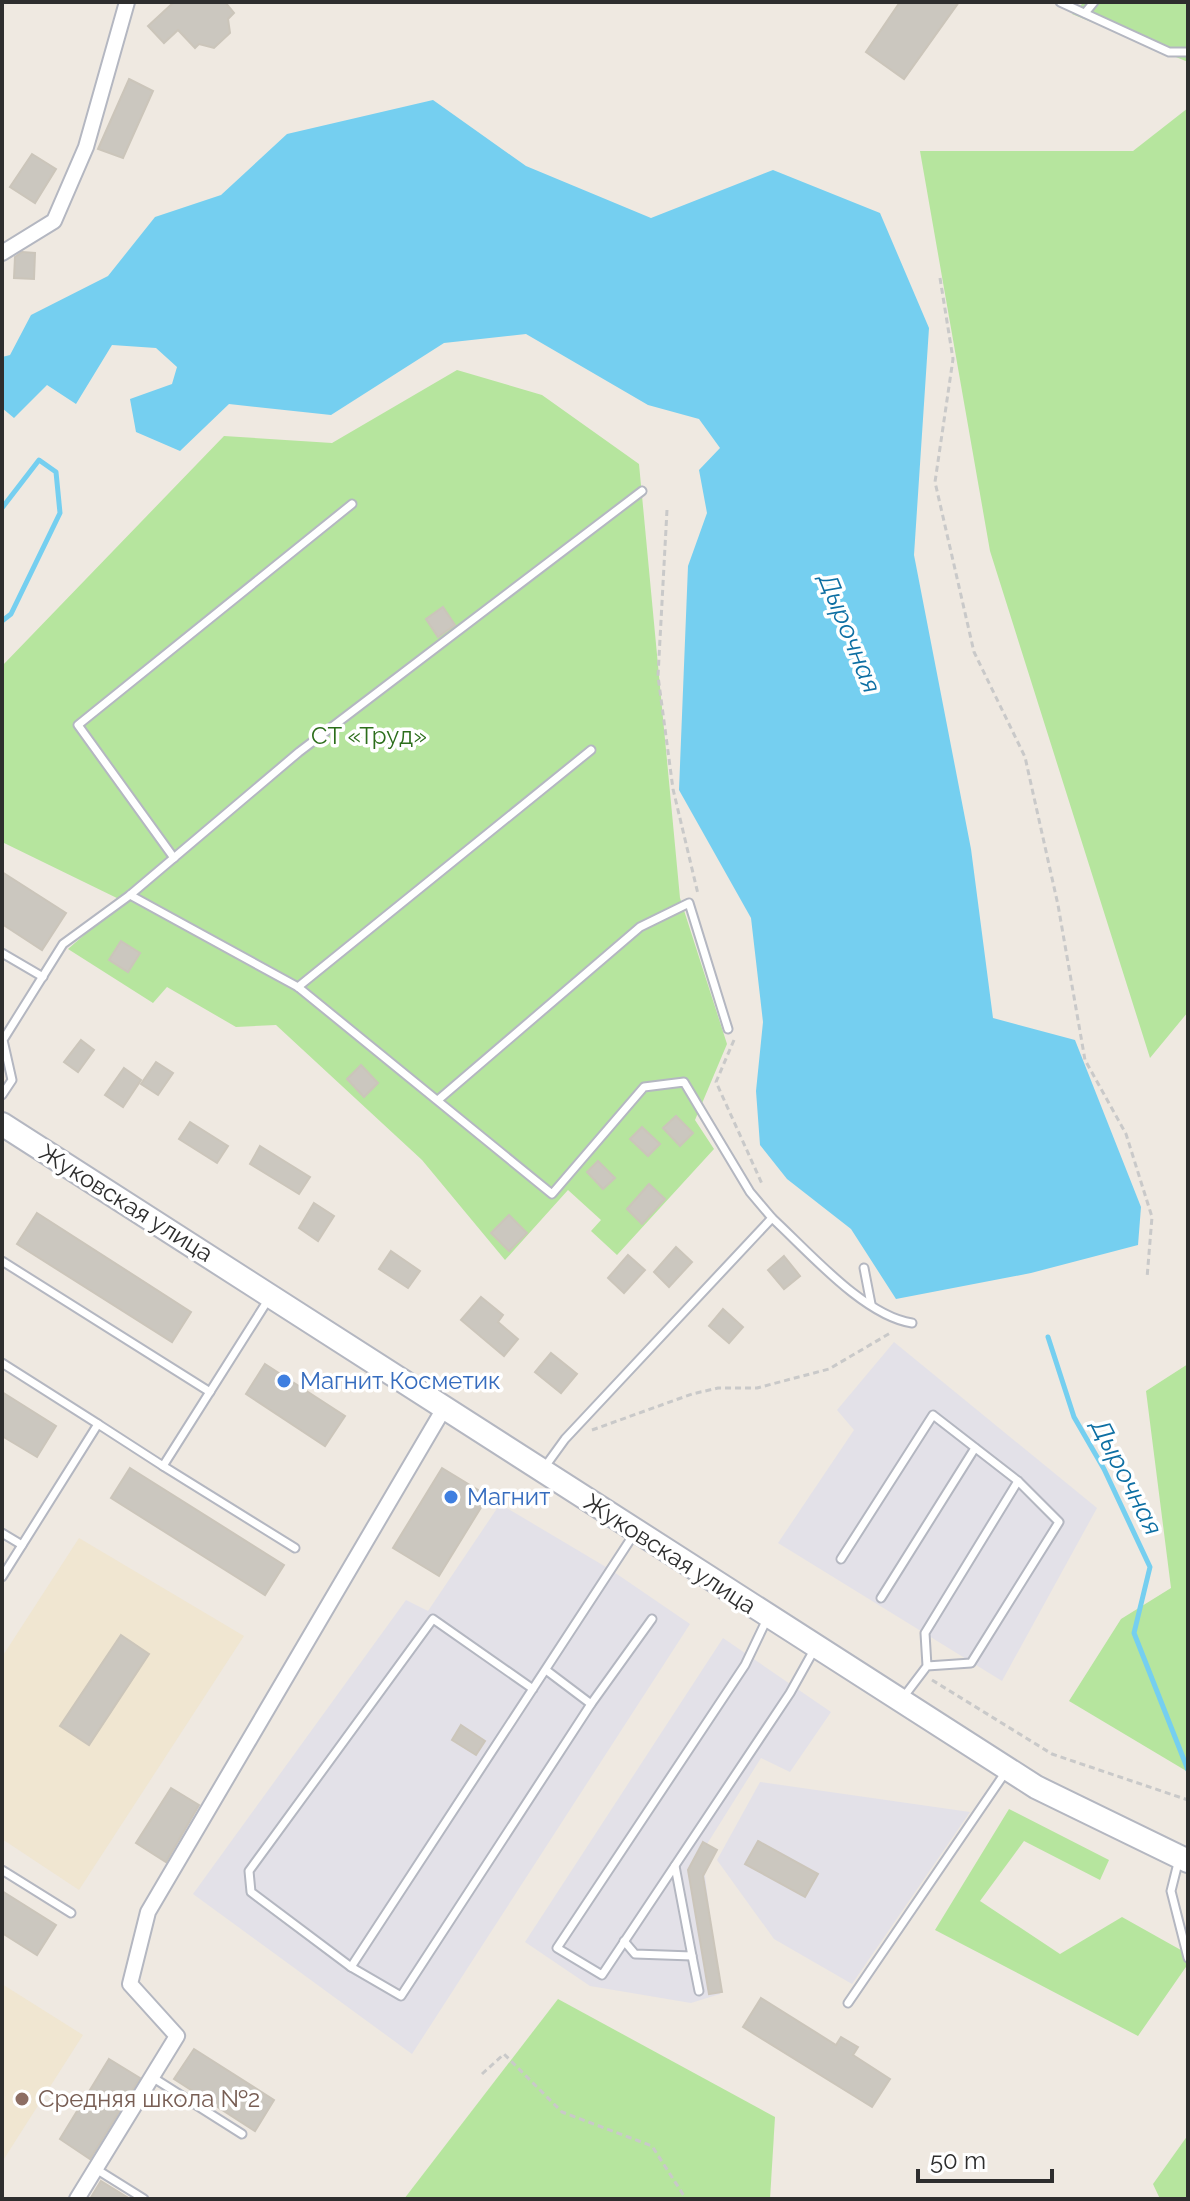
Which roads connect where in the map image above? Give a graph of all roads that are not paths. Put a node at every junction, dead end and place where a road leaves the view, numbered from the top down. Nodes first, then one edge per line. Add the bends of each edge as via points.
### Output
1 (127, 2) edge
2 (1060, 2) edge
3 (1094, 2) edge
4 (1085, 13) junction
5 (1188, 52) edge
6 (2, 253) edge
7 (642, 491) dead end
8 (352, 504) dead end
9 (591, 750) dead end
10 (174, 858) junction
11 (130, 895) junction
12 (2, 953) edge
13 (43, 977) junction
14 (298, 987) junction
15 (728, 1029) dead end
16 (2, 1071) edge
17 (12, 1077) junction
18 (2, 1095) edge
19 (438, 1100) junction
20 (2, 1124) edge
21 (772, 1218) junction
22 (2, 1261) edge
23 (864, 1268) dead end
24 (271, 1295) junction
25 (871, 1304) junction
26 (912, 1323) road end
27 (2, 1363) edge
28 (210, 1392) junction
29 (443, 1410) junction
30 (98, 1424) junction
31 (975, 1448) junction
32 (163, 1466) junction
33 (542, 1471) junction
34 (1018, 1481) junction
35 (635, 1532) junction
36 (2, 1533) edge
37 (22, 1545) junction
38 (295, 1548) dead end
39 (841, 1559) dead end
40 (2, 1577) edge
41 (881, 1598) dead end
42 (767, 1617) junction
43 (652, 1619) dead end
44 (816, 1647) junction
45 (927, 1666) junction
46 (546, 1670) junction
47 (533, 1689) junction
48 (902, 1700) junction
49 (591, 1704) junction
50 (1008, 1769) junction
51 (1185, 1860) edge
52 (675, 1866) junction
53 (2, 1870) edge
54 (71, 1913) dead end
55 (624, 1941) junction
56 (692, 1956) junction
57 (1188, 1958) edge
58 (351, 1967) junction
59 (699, 1991) dead end
60 (848, 2003) dead end
61 (152, 2077) junction
62 (242, 2134) dead end
63 (96, 2169) junction
64 (77, 2199) edge
65 (144, 2199) edge

1 - 6 street via 86,147 54,221
2 - 4 lane
3 - 4 lane
4 - 5 lane via 1169,52
7 - 10 lane via 299,752
8 - 10 lane via 78,725
9 - 14 lane
10 - 11 lane
11 - 13 lane via 63,944
11 - 14 lane
12 - 13 lane
13 - 17 lane via 3,1040
14 - 19 lane
15 - 19 lane via 689,903 640,927
16 - 17 lane
17 - 18 lane
19 - 21 lane via 552,1194 644,1087 684,1082 750,1192
20 - 24 main road, Жуковская улица
21 - 25 lane
21 - 33 lane via 565,1439
22 - 28 lane
23 - 25 lane
24 - 28 lane
24 - 29 main road, Жуковская улица
25 - 26 lane via 897,1321
27 - 30 lane
28 - 32 lane
29 - 33 main road, Жуковская улица
29 - 61 street via 148,1912 130,1984 177,2036
30 - 32 lane
30 - 37 lane
31 - 34 lane
31 - 39 lane via 933,1415
31 - 41 lane
32 - 38 lane
33 - 35 main road, Жуковская улица
34 - 45 lane via 925,1633
34 - 45 lane via 1059,1522 971,1663
35 - 42 main road, Жуковская улица
35 - 46 lane
36 - 37 lane
37 - 40 lane
42 - 44 main road, Жуковская улица
42 - 55 lane via 745,1665 557,1948 602,1975
43 - 49 lane
44 - 48 main road, Жуковская улица
44 - 52 lane
45 - 48 lane
46 - 47 lane
46 - 49 lane
47 - 58 lane
47 - 58 lane via 433,1619 249,1871 251,1892
48 - 50 main road, Жуковская улица
49 - 58 lane via 401,1996
50 - 51 main road, Жуковская улица
50 - 60 lane
51 - 57 lane via 1171,1891
52 - 55 lane
52 - 56 lane
53 - 54 lane
55 - 56 lane via 635,1954
56 - 59 lane
61 - 62 lane
61 - 63 street
63 - 64 street
63 - 65 lane

